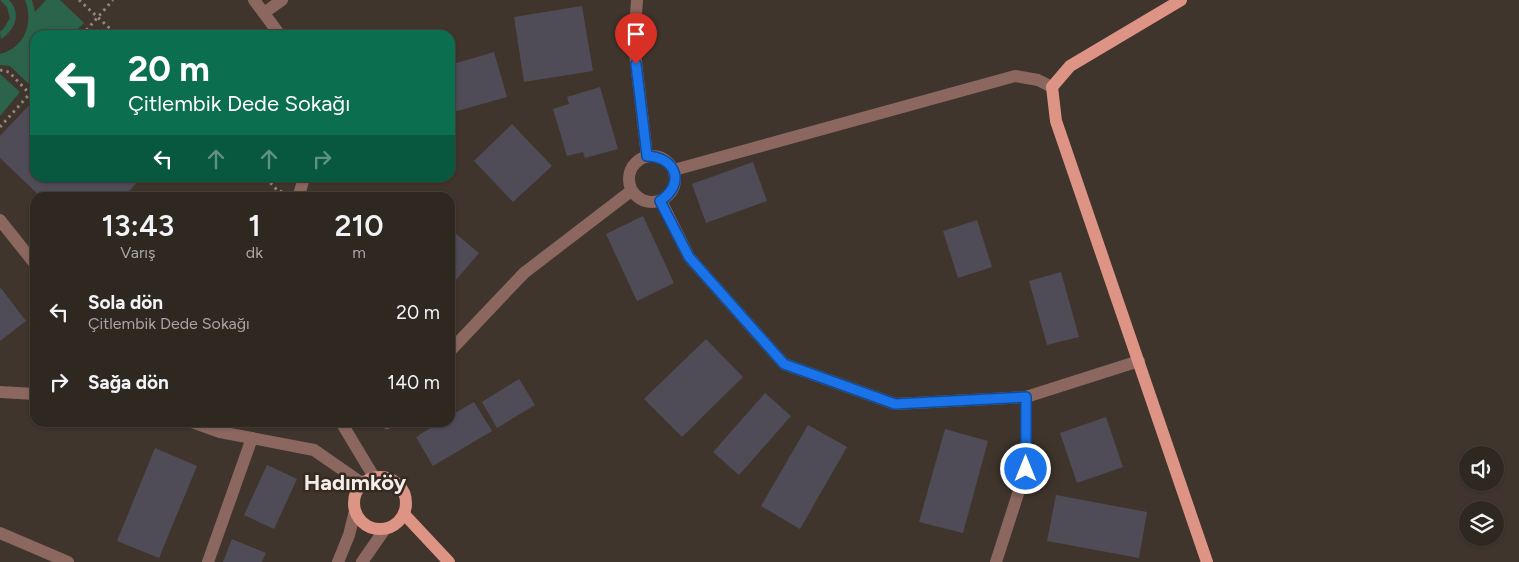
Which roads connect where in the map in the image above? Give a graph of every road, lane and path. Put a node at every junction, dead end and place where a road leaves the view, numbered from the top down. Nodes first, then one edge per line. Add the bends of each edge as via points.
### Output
1 (79, 0) edge
2 (113, 0) edge
3 (254, 0) edge
4 (282, 0) edge
5 (638, 0) edge
6 (1181, 0) edge
7 (264, 13) junction
8 (98, 18) junction
9 (87, 30) edge
10 (111, 30) edge
11 (276, 30) edge
12 (0, 70) edge
13 (1052, 87) junction
14 (30, 94) joint
15 (0, 127) edge
16 (647, 156) junction
17 (674, 170) junction
18 (631, 191) junction
19 (660, 201) junction
20 (0, 220) edge
21 (30, 258) edge
22 (455, 346) edge
23 (1139, 361) junction
24 (0, 392) edge
25 (30, 394) edge
26 (1026, 397) junction
27 (206, 427) edge
28 (344, 427) edge
29 (252, 438) junction
30 (374, 478) junction
31 (363, 484) junction
32 (355, 511) junction
33 (404, 514) junction
34 (384, 529) junction
35 (0, 533) edge
36 (68, 562) edge
37 (208, 562) edge
38 (338, 562) edge
39 (362, 562) edge
40 (449, 562) edge
41 (996, 562) edge
42 (1207, 562) edge

1 - 8 path
2 - 8 path
3 - 7 street
4 - 7 street
5 - 16 street via 634,45
6 - 13 main road via 1070,66
7 - 11 street
8 - 9 path
8 - 10 path
12 - 14 path via 9,72
13 - 17 street via 1038,80 1015,76
13 - 23 main road via 1056,121
14 - 15 path
16 - 17 street via 658,156
16 - 18 street via 637,160 630,169
17 - 19 street via 674,188
18 - 19 street via 649,203
18 - 22 street via 524,273
19 - 26 street via 689,257 784,364 895,404
20 - 21 street
23 - 26 street
23 - 42 main road
24 - 25 street
26 - 41 street via 1026,469
27 - 29 street
28 - 30 street
29 - 31 street via 314,450
29 - 37 street
30 - 31 main road
30 - 33 main road via 390,479 403,490 406,498
31 - 32 main road via 356,494
32 - 34 main road via 363,523
32 - 38 street
33 - 34 main road via 399,521
33 - 40 main road
34 - 39 street
35 - 36 street

